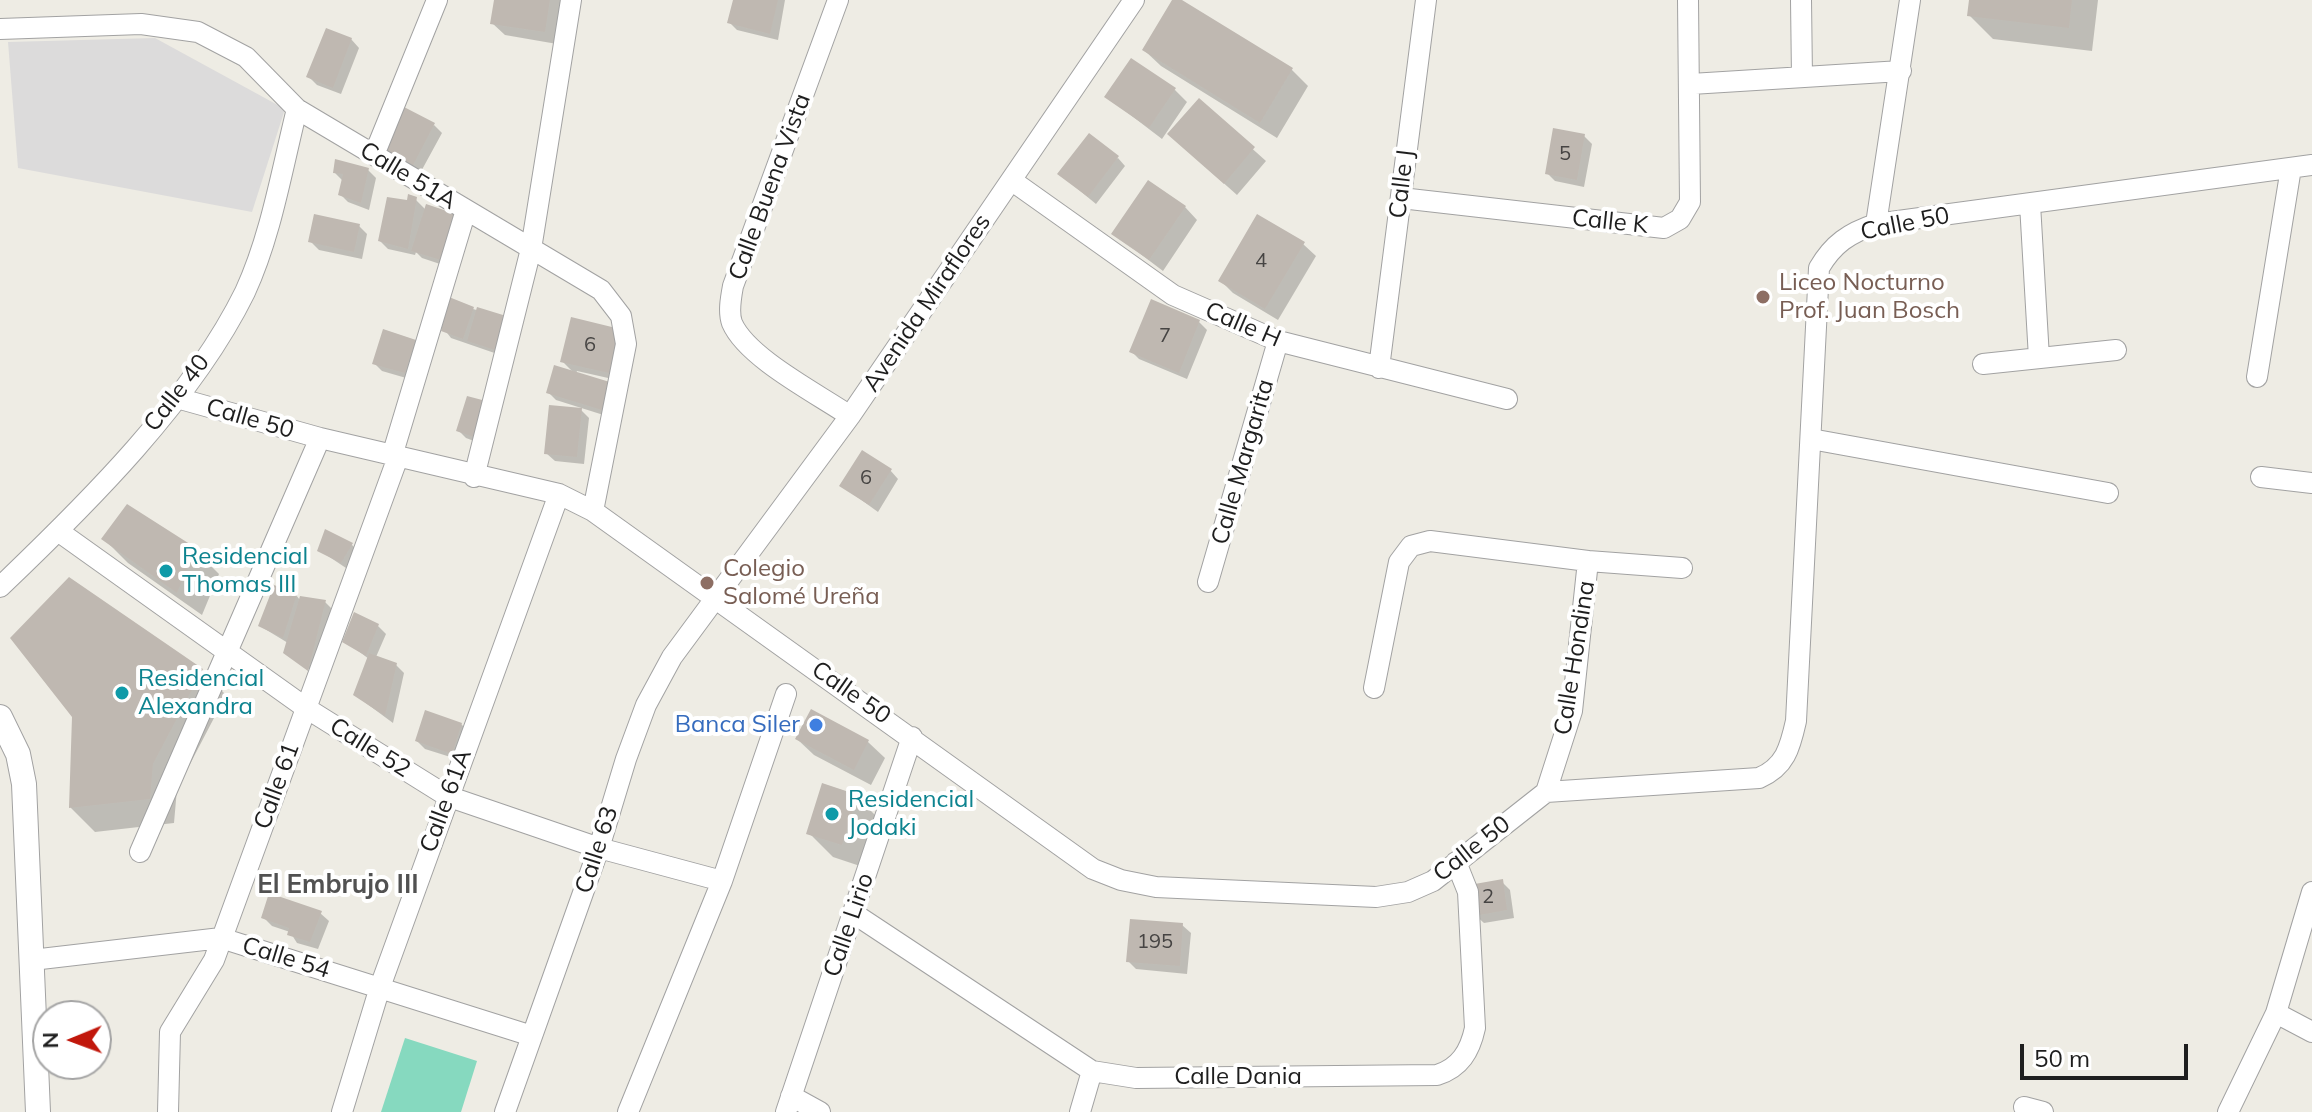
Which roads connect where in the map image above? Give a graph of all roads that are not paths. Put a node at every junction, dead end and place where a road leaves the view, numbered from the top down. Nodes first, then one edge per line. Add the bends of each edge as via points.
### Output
1 (437, 0) edge
2 (571, 0) edge
3 (838, 0) edge
4 (1134, 0) edge
5 (1426, 0) edge
6 (1688, 0) edge
7 (1801, 0) edge
8 (1910, 0) edge
9 (0, 29) edge
10 (1901, 71) junction
11 (1802, 77) junction
12 (1691, 84) junction
13 (297, 109) junction
14 (374, 155) junction
15 (2312, 165) edge
16 (2291, 168) junction
17 (1011, 180) junction
18 (1401, 198) junction
19 (2030, 204) junction
20 (466, 210) junction
21 (1876, 224) junction
22 (531, 249) junction
23 (1278, 341) junction
24 (2116, 350) dead end
25 (2039, 358) junction
26 (1983, 364) dead end
27 (1379, 368) junction
28 (2257, 377) dead end
29 (177, 398) junction
30 (1507, 399) dead end
31 (850, 416) junction
32 (320, 438) junction
33 (1811, 439) junction
34 (395, 457) junction
35 (474, 477) junction
36 (2261, 477) dead end
37 (2312, 483) edge
38 (2108, 493) dead end
39 (559, 494) junction
40 (593, 511) junction
41 (58, 531) junction
42 (1588, 561) junction
43 (1682, 568) dead end
44 (1208, 582) dead end
45 (0, 587) edge
46 (714, 600) junction
47 (229, 652) junction
48 (1374, 688) dead end
49 (786, 694) dead end
50 (306, 708) junction
51 (0, 717) edge
52 (912, 737) junction
53 (1546, 792) junction
54 (447, 796) junction
55 (599, 848) junction
56 (140, 852) dead end
57 (1456, 862) junction
58 (722, 881) junction
59 (2312, 892) edge
60 (853, 913) junction
61 (221, 938) junction
62 (32, 960) junction
63 (380, 987) junction
64 (2276, 1013) junction
65 (2312, 1032) edge
66 (532, 1036) junction
67 (1092, 1071) junction
68 (788, 1104) edge
69 (38, 1112) edge
70 (168, 1112) edge
71 (342, 1112) edge
72 (505, 1112) edge
73 (628, 1112) edge
74 (820, 1112) edge
75 (1080, 1112) edge
76 (2228, 1112) edge

1 - 14 street
2 - 22 street
3 - 31 street, Calle Buena Vista via 730,303 731,321 745,344
4 - 17 street, Avenida Miraflores
5 - 18 street, Calle J
6 - 12 street
7 - 11 street
8 - 10 street
9 - 13 street, Calle 51A via 141,24 198,32 246,57
10 - 11 street
10 - 21 street
11 - 12 street
12 - 18 street, Calle K via 1690,202 1680,219 1664,228
13 - 14 street, Calle 51A
13 - 29 street, Calle 40 via 246,289
14 - 20 street, Calle 51A
15 - 16 street, Calle 50
16 - 19 street, Calle 50
16 - 28 street
17 - 23 street, Calle H via 1173,295
17 - 31 street, Avenida Miraflores
18 - 27 street, Calle J
19 - 21 street, Calle 50
19 - 25 street
20 - 22 street, Calle 51A
20 - 34 street, Calle 61
21 - 33 street, Calle 50 via 1841,241 1819,268
22 - 35 street
22 - 40 street, Calle 51A via 601,290 625,330
23 - 27 street, Calle H
23 - 44 street, Calle Margarita
24 - 25 street
25 - 26 street
27 - 30 street, Calle H
29 - 32 street, Calle 50
29 - 41 street, Calle 40
31 - 46 street, Avenida Miraflores
32 - 34 street, Calle 50
32 - 47 street
33 - 38 street
33 - 53 street, Calle 50 via 1796,721 1784,760 1759,778
34 - 35 street, Calle 50
34 - 50 street, Calle 61
35 - 39 street, Calle 50
36 - 37 street
39 - 40 street, Calle 50
39 - 54 street, Calle 61A
40 - 46 street, Calle 50
41 - 45 street, Calle 40
41 - 47 street, Calle 52
42 - 43 street
42 - 48 street, Calle Hondina via 1430,541 1411,546 1399,562
42 - 53 street, Calle Hondina via 1572,711
46 - 52 street, Calle 50
46 - 55 street, Calle 63 via 672,657 646,705
47 - 50 street, Calle 52
47 - 56 street
49 - 58 street
50 - 54 street, Calle 52
50 - 61 street, Calle 61
51 - 62 street via 18,754 24,784
52 - 57 street, Calle 50 via 1093,869 1121,880 1156,887 1376,897 1408,892
52 - 60 street, Calle Lirio
53 - 57 street, Calle 50
54 - 55 street, Calle 52
54 - 63 street, Calle 61A
55 - 58 street, Calle 52
55 - 66 street, Calle 63
57 - 67 street, Calle Dania via 1468,892 1475,1028 1472,1044 1452,1070 1437,1075 1136,1078
58 - 73 street
59 - 64 street
60 - 67 street, Calle Dania
60 - 68 street, Calle Lirio
61 - 62 street, Calle 54
61 - 63 street, Calle 54
61 - 70 street, Calle 61 via 206,977 170,1032
62 - 69 street
63 - 66 street, Calle 54
63 - 71 street, Calle 61A
64 - 65 street
64 - 76 street
66 - 72 street, Calle 63
67 - 75 street
68 - 74 street

